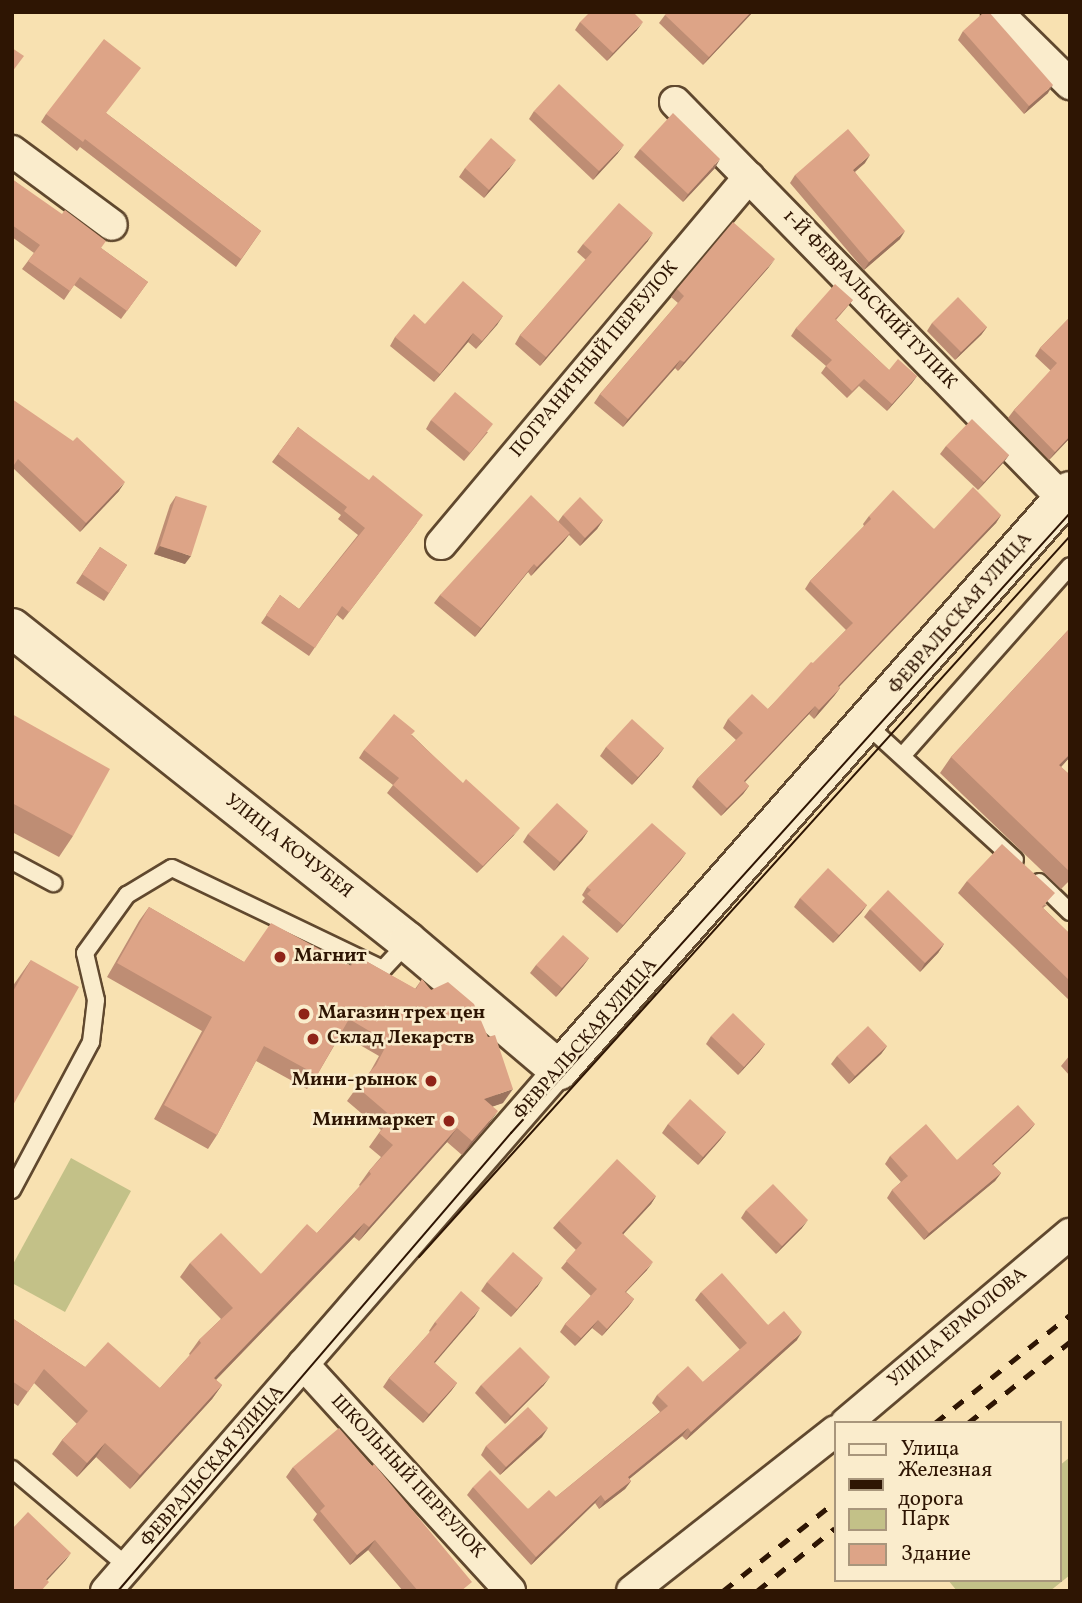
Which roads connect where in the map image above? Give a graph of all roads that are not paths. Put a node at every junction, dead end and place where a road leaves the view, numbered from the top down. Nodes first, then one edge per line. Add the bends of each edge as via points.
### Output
1 (997, 12) edge
2 (1070, 84) edge
3 (674, 102) dead end
4 (12, 151) edge
5 (749, 177) junction
6 (112, 225) dead end
7 (1066, 495) edge
8 (441, 544) dead end
9 (1070, 566) edge
10 (12, 628) edge
11 (865, 723) junction
12 (903, 755) junction
13 (12, 861) edge
14 (53, 883) dead end
15 (1070, 912) edge
16 (408, 942) junction
17 (559, 1070) junction
18 (12, 1190) edge
19 (1070, 1234) edge
20 (303, 1364) junction
21 (848, 1421) edge
22 (834, 1432) edge
23 (12, 1469) edge
24 (127, 1566) junction
25 (106, 1591) edge
26 (510, 1591) edge
27 (632, 1591) edge

1 - 2 street
3 - 5 street, 1-Й ФЕВРАЛЬСКИЙ ТУПИК
4 - 6 street
5 - 7 street, 1-Й ФЕВРАЛЬСКИЙ ТУПИК
5 - 8 street, ПОГРАНИЧНЫЙ ПЕРЕУЛОК
7 - 11 street, ФЕВРАЛЬСКАЯ УЛИЦА
9 - 12 lane
10 - 16 street, УЛИЦА КОЧУБЕЯ
11 - 12 lane
11 - 17 street, ФЕВРАЛЬСКАЯ УЛИЦА
12 - 15 lane
13 - 14 lane
16 - 17 street, УЛИЦА КОЧУБЕЯ
16 - 18 lane via 383,969 172,869 127,895 85,953 96,1000 91,1042
17 - 20 street, ФЕВРАЛЬСКАЯ УЛИЦА
19 - 21 street, УЛИЦА ЕРМОЛОВА
20 - 24 street, ФЕВРАЛЬСКАЯ УЛИЦА
20 - 26 street, ШКОЛЬНЫЙ ПЕРЕУЛОК
22 - 27 street
23 - 24 lane
24 - 25 street, ФЕВРАЛЬСКАЯ УЛИЦА

